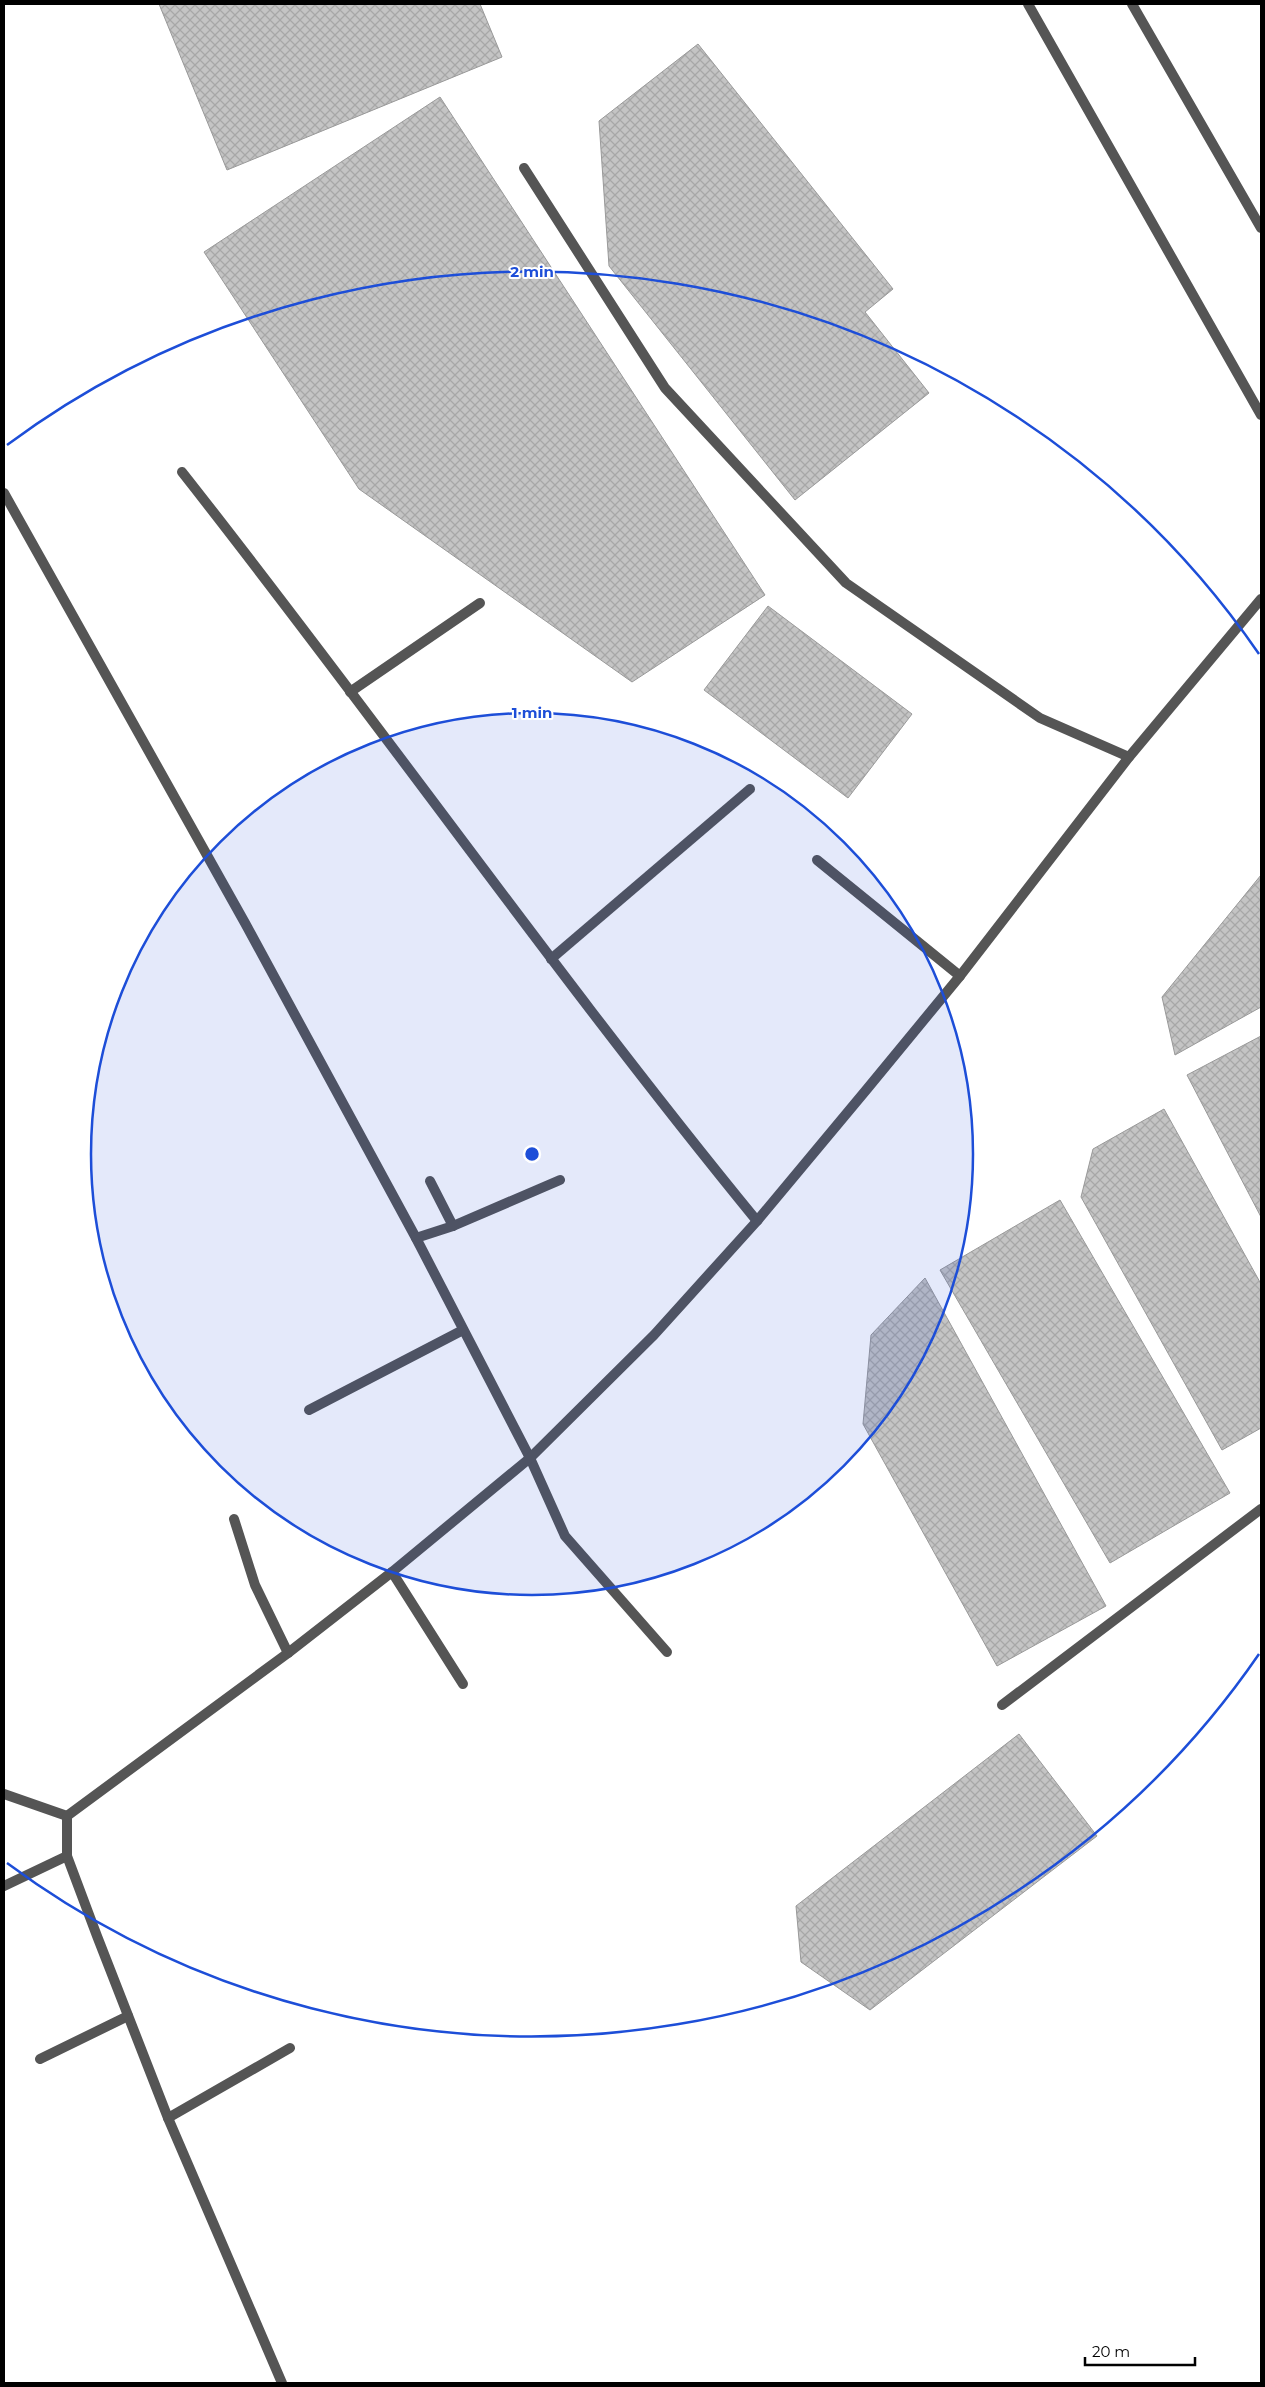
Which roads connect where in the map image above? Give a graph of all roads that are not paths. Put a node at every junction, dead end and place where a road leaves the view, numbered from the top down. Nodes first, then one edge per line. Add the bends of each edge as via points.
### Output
1 (1028, 4) edge
2 (1132, 4) edge
3 (524, 168) dead end
4 (1261, 228) edge
5 (1261, 415) edge
6 (182, 472) dead end
7 (4, 493) edge
8 (1261, 599) edge
9 (480, 603) dead end
10 (350, 692) junction
11 (1129, 757) junction
12 (750, 788) dead end
13 (816, 860) dead end
14 (551, 959) junction
15 (960, 976) junction
16 (560, 1180) dead end
17 (430, 1181) dead end
18 (757, 1221) junction
19 (452, 1226) junction
20 (416, 1238) junction
21 (463, 1330) junction
22 (309, 1410) dead end
23 (530, 1458) junction
24 (1261, 1509) edge
25 (234, 1519) dead end
26 (392, 1572) junction
27 (667, 1652) dead end
28 (288, 1653) junction
29 (463, 1684) dead end
30 (1002, 1705) dead end
31 (4, 1794) edge
32 (67, 1816) junction
33 (67, 1856) junction
34 (4, 1886) edge
35 (128, 2016) junction
36 (290, 2048) dead end
37 (40, 2059) dead end
38 (168, 2118) junction
39 (282, 2383) edge

1 - 5 street
2 - 4 street
3 - 11 street via 665,388 846,583 1040,718
6 - 10 street
7 - 20 street
8 - 11 street
9 - 10 street
10 - 14 street
11 - 15 street
12 - 14 street
13 - 15 street
14 - 18 street
15 - 18 street
16 - 19 street
17 - 19 street
18 - 23 street via 654,1335
19 - 20 street
20 - 21 street
21 - 22 street
21 - 23 street
23 - 26 street
23 - 27 street via 565,1536
24 - 30 street
25 - 28 street via 255,1585
26 - 28 street
26 - 29 street
28 - 32 street
31 - 32 street
32 - 33 street
33 - 34 street
33 - 35 street
35 - 37 street
35 - 38 street
36 - 38 street
38 - 39 street

